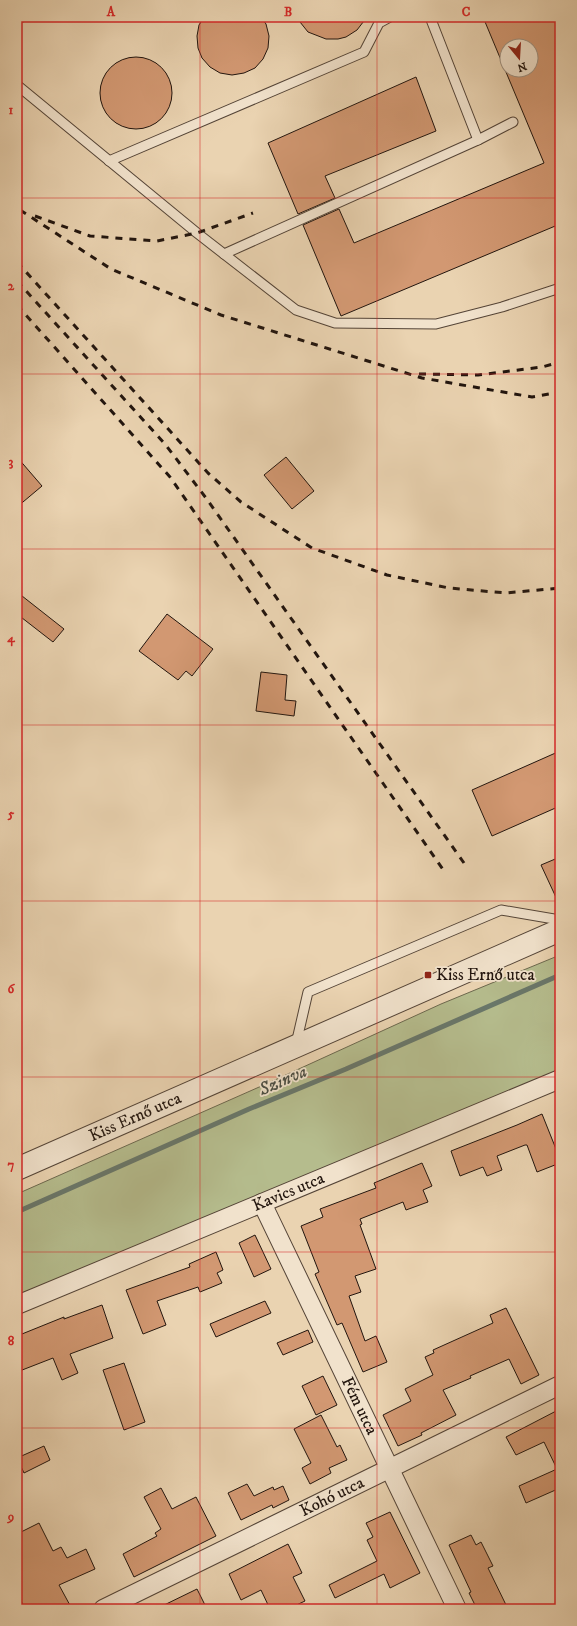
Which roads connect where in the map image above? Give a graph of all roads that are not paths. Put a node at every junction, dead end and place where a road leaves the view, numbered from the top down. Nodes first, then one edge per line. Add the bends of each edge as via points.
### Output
1 (390, 17) edge
2 (430, 17) edge
3 (17, 85) edge
4 (512, 122) dead end
5 (478, 140) junction
6 (109, 161) junction
7 (224, 254) junction
8 (560, 288) edge
9 (560, 920) edge
10 (560, 930) edge
11 (296, 1047) junction
12 (560, 1079) edge
13 (17, 1169) edge
14 (262, 1203) junction
15 (17, 1305) edge
16 (560, 1385) edge
17 (389, 1469) junction
18 (103, 1609) edge
19 (457, 1609) edge

1 - 6 lane via 379,23 364,52
2 - 5 lane
3 - 6 lane
4 - 5 lane
5 - 7 lane
6 - 7 lane
7 - 8 lane via 296,310 335,323 436,324 502,307
9 - 11 lane via 501,910 308,992
10 - 11 street, Kiss Ernő utca
11 - 13 street, Kiss Ernő utca
12 - 14 street, Kavics utca
14 - 15 street, Kavics utca
14 - 17 street, Fém utca
16 - 17 street, Kohó utca
17 - 18 street, Kohó utca
17 - 19 street, Fém utca

